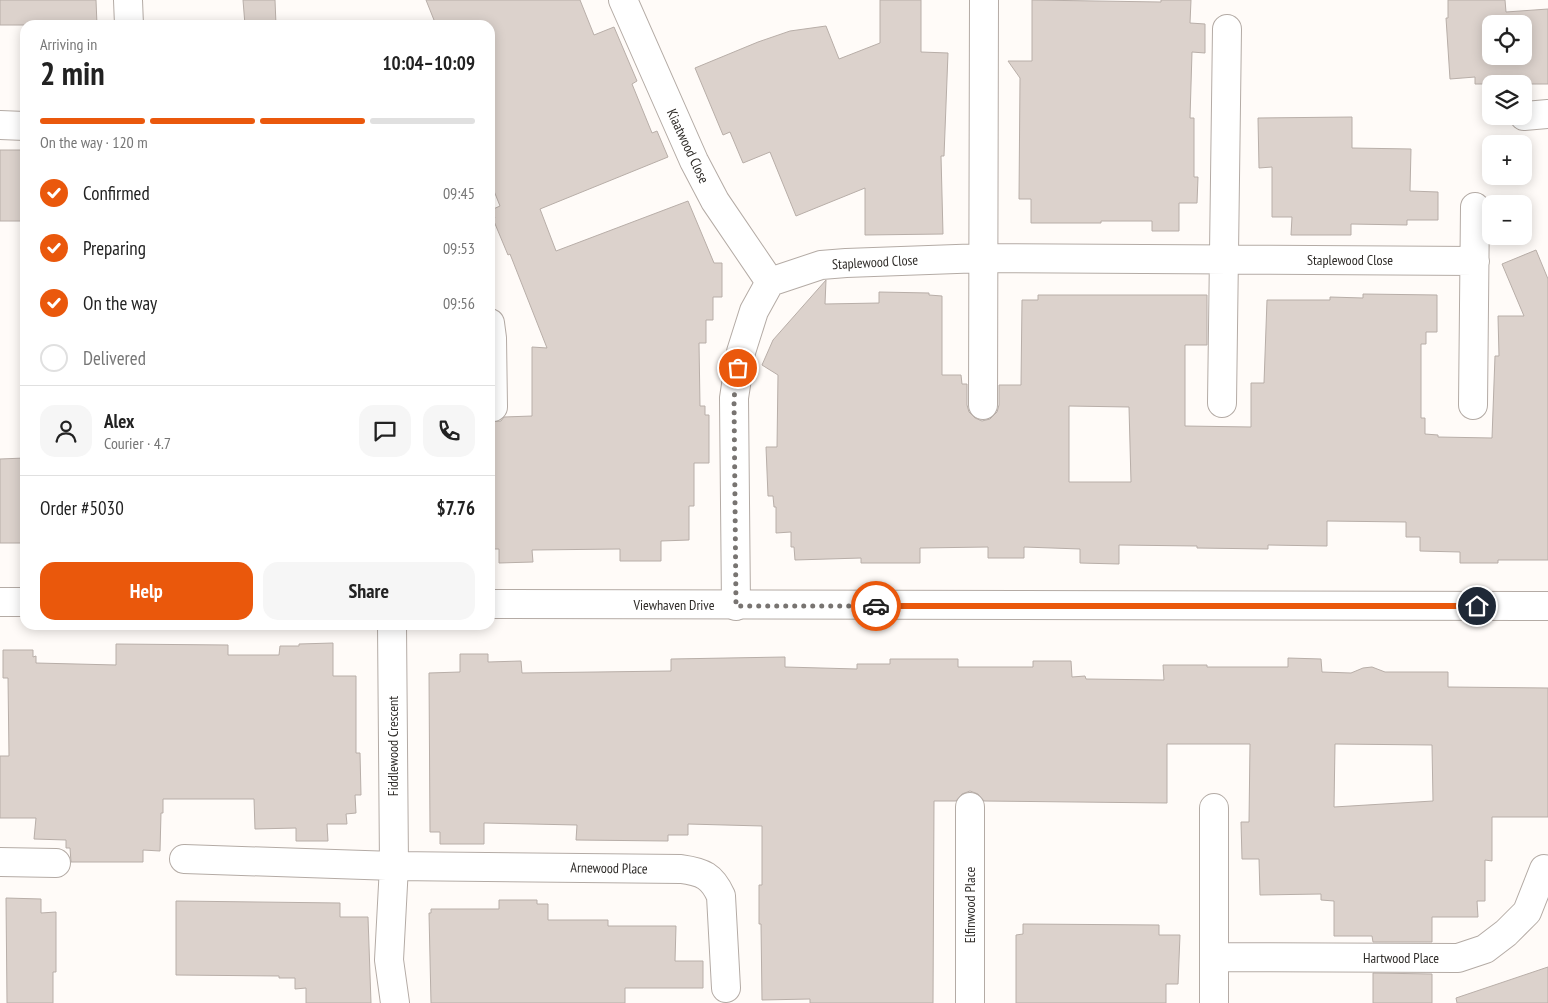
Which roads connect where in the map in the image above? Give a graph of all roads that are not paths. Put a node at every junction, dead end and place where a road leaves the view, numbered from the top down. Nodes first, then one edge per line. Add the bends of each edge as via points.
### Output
1 (128, 0) edge
2 (622, 0) edge
3 (984, 0) edge
4 (129, 20) edge
5 (1227, 29) dead end
6 (1548, 114) edge
7 (1532, 115) edge
8 (0, 125) edge
9 (20, 126) edge
10 (1475, 206) dead end
11 (984, 258) junction
12 (1225, 260) junction
13 (1475, 261) junction
14 (770, 282) junction
15 (1222, 403) dead end
16 (983, 405) dead end
17 (1473, 405) dead end
18 (0, 602) edge
19 (20, 602) edge
20 (495, 604) edge
21 (736, 606) junction
22 (1548, 606) edge
23 (392, 630) edge
24 (970, 807) dead end
25 (1214, 808) dead end
26 (184, 859) dead end
27 (0, 862) edge
28 (56, 863) dead end
29 (394, 866) junction
30 (1544, 869) dead end
31 (1214, 957) junction
32 (726, 988) dead end
33 (395, 1003) edge
34 (970, 1003) edge
35 (1214, 1003) edge

1 - 4 street
2 - 14 street, Kiaatwood Close via 694,161 715,201
3 - 11 street
5 - 12 street
6 - 7 street
8 - 9 street
10 - 13 street
11 - 12 street, Staplewood Close
11 - 14 street, Staplewood Close via 846,262 821,265
11 - 16 street
12 - 13 street, Staplewood Close
12 - 15 street
13 - 17 street
14 - 21 street via 754,311 740,352 734,398
18 - 19 street
20 - 21 street, Viewhaven Drive
21 - 22 street, Viewhaven Drive
23 - 29 street, Fiddlewood Crescent
24 - 34 street, Elfinwood Place
25 - 31 street
26 - 29 street
27 - 28 street
29 - 32 street, Arnewood Place via 682,869 706,875 721,896
29 - 33 street, Fiddlewood Crescent via 389,960
30 - 31 street, Hartwood Place via 1527,912 1485,949 1458,958
31 - 35 street

